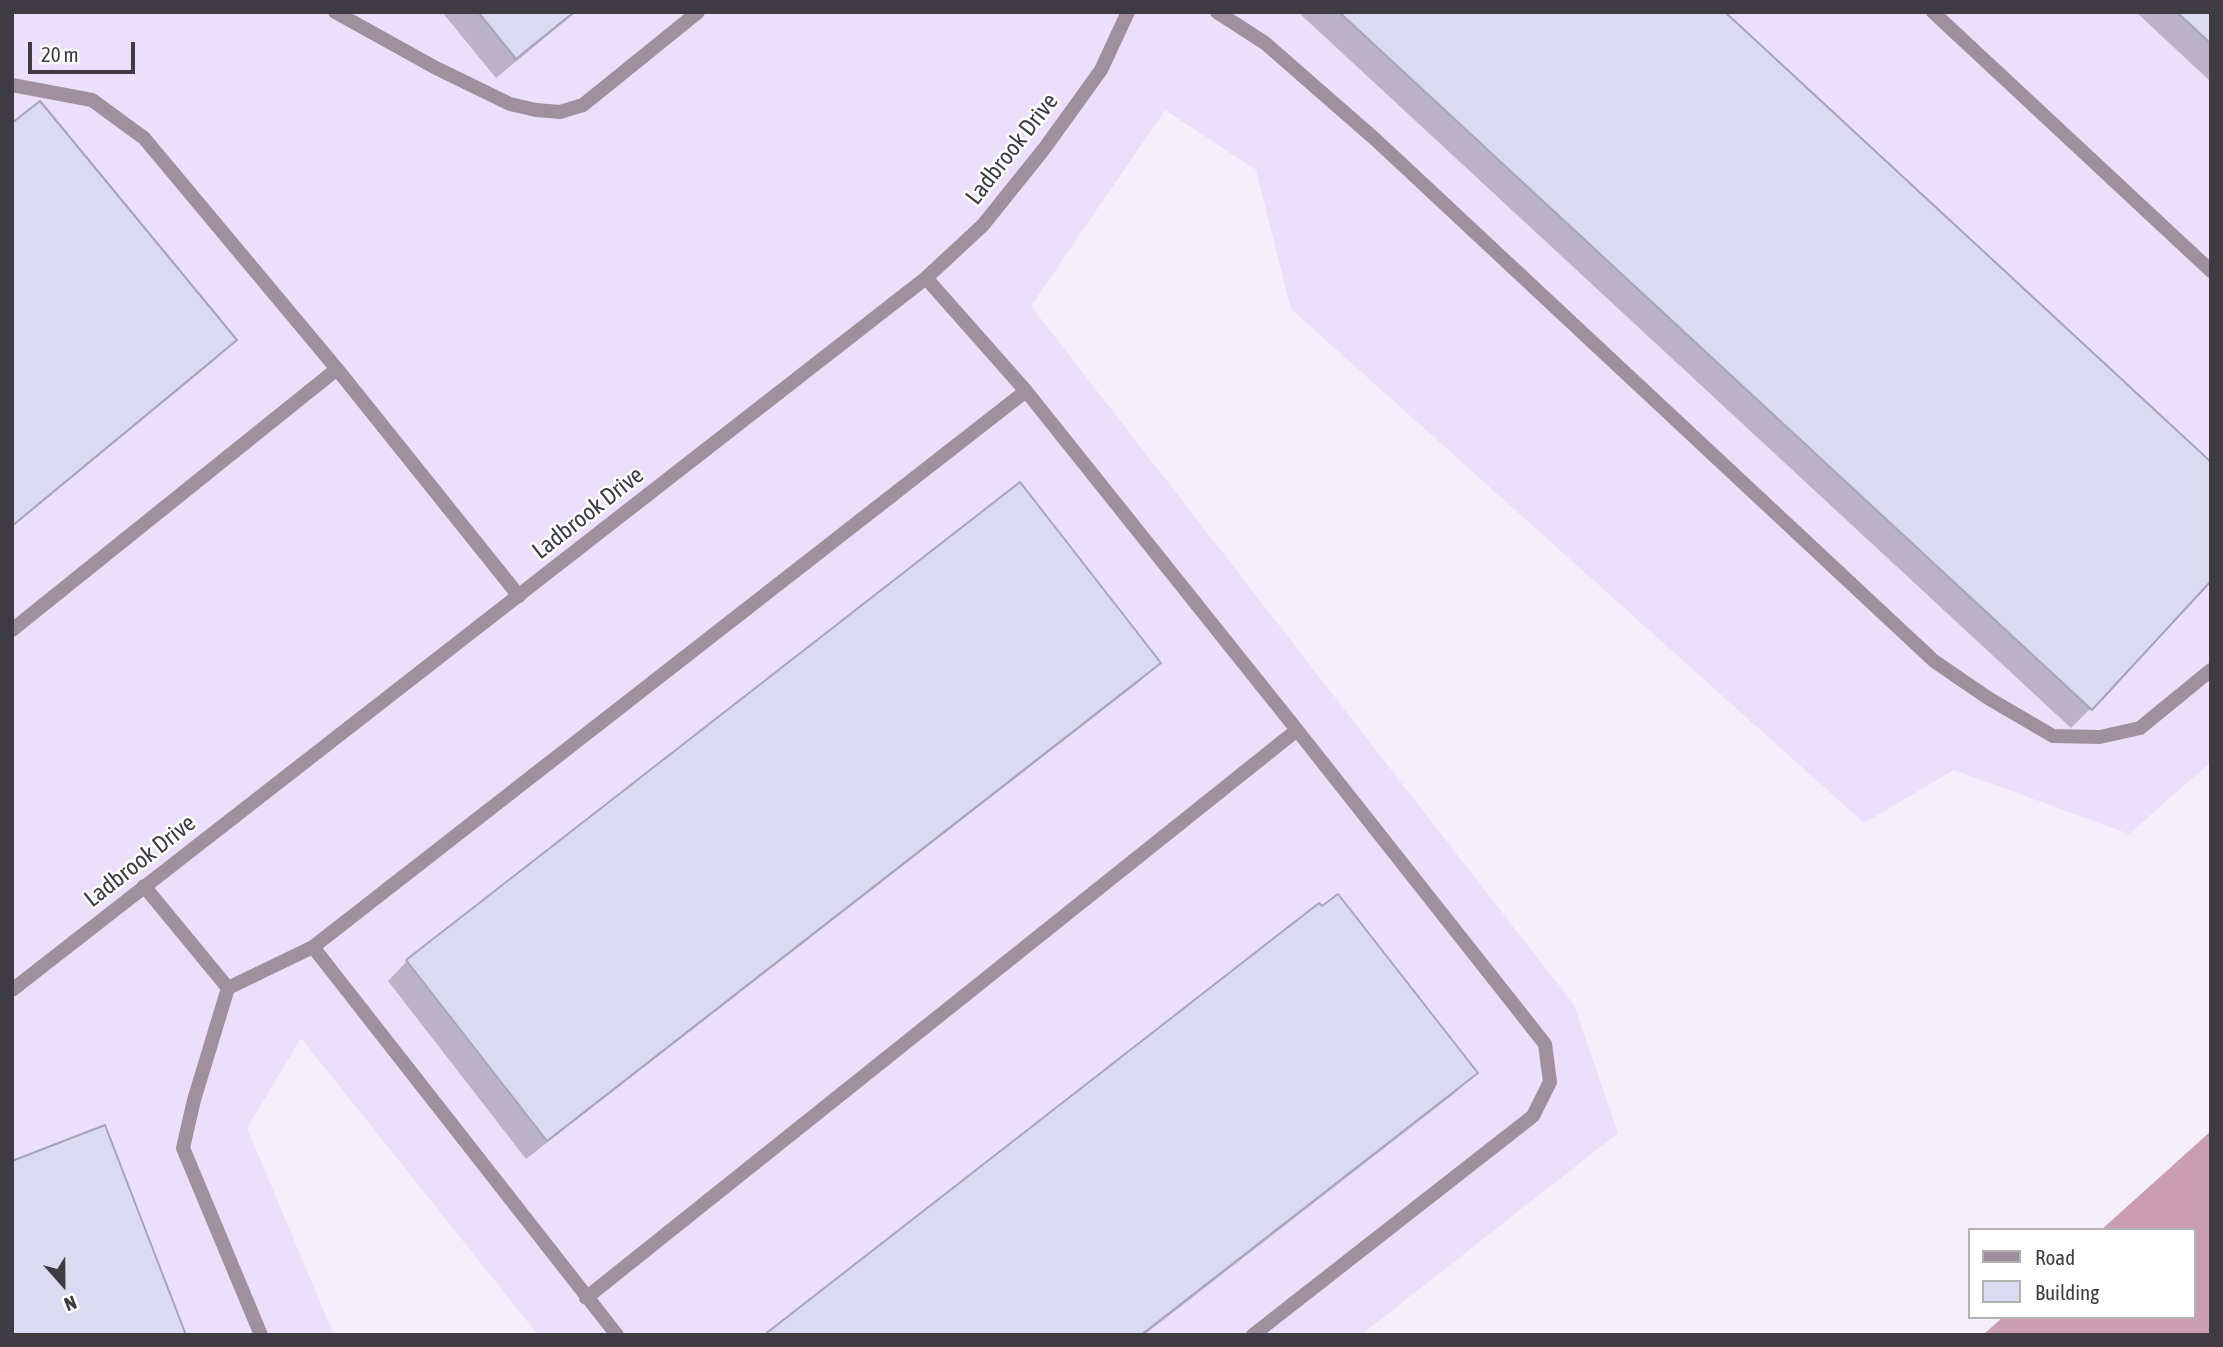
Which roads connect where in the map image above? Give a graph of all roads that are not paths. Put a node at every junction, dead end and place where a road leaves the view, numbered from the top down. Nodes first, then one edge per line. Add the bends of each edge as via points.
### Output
1 (335, 12) edge
2 (698, 12) edge
3 (1128, 12) edge
4 (1217, 12) edge
5 (1933, 12) edge
6 (12, 85) edge
7 (2211, 271) edge
8 (926, 278) junction
9 (337, 369) junction
10 (1026, 391) junction
11 (519, 596) junction
12 (12, 630) edge
13 (2211, 670) edge
14 (1297, 730) junction
15 (144, 886) junction
16 (313, 947) junction
17 (228, 988) junction
18 (12, 990) edge
19 (586, 1298) junction
20 (261, 1335) edge
21 (617, 1335) edge
22 (1253, 1335) edge

1 - 2 street via 510,104 560,112 583,105
3 - 8 street, Ladbrook Drive via 1101,70 1044,149 983,225
4 - 13 street via 1265,43 1376,140 1934,660 1988,698 2053,736 2100,737 2140,728
5 - 7 street
6 - 9 street via 92,100 144,138
8 - 10 street
8 - 11 street, Ladbrook Drive
9 - 11 street
9 - 12 street
10 - 14 street
10 - 16 street
11 - 15 street, Ladbrook Drive
14 - 19 street
14 - 22 street via 1545,1044 1550,1082 1533,1116
15 - 17 street
15 - 18 street, Ladbrook Drive
16 - 17 street
16 - 19 street
17 - 20 street via 183,1148
19 - 21 street

